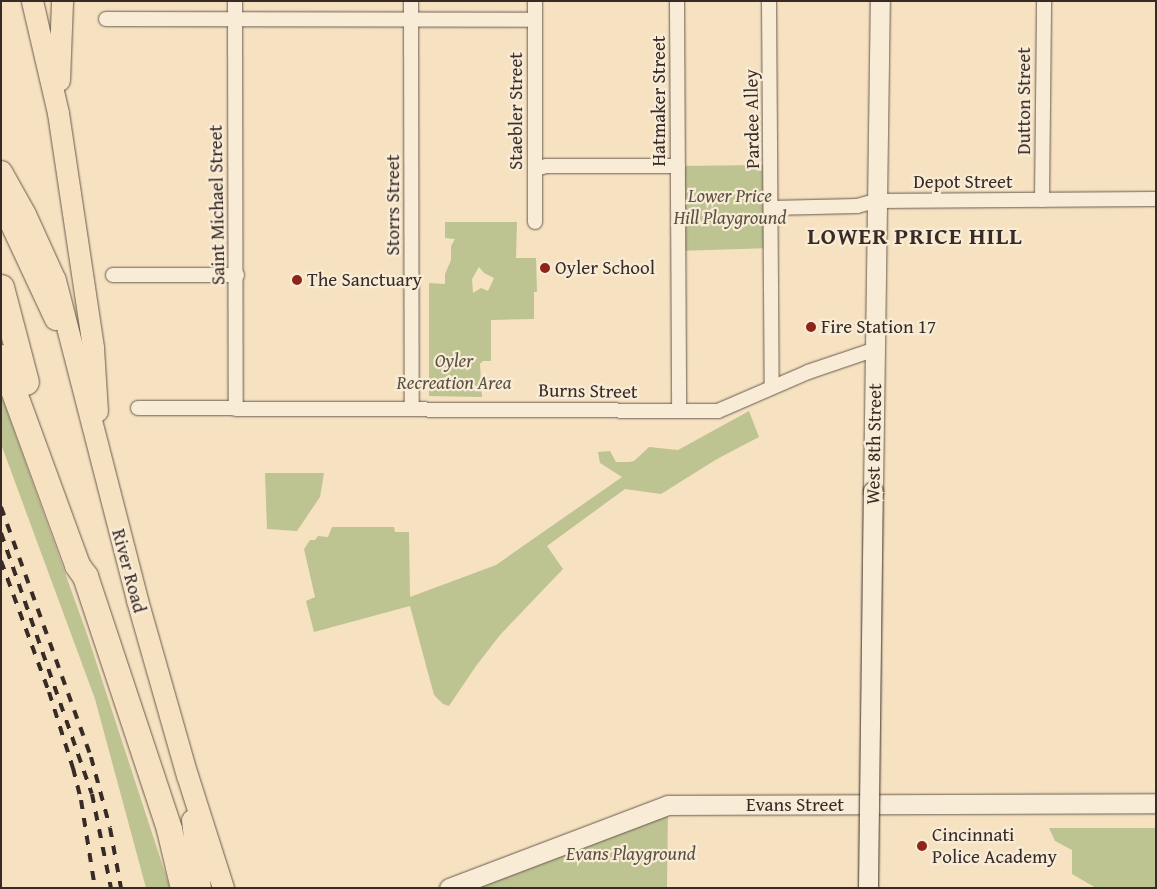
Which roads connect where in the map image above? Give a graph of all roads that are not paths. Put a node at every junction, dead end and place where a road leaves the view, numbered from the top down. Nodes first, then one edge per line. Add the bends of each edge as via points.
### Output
1 (32, 1) edge
2 (62, 1) edge
3 (234, 1) edge
4 (411, 1) edge
5 (535, 1) edge
6 (677, 1) edge
7 (880, 1) edge
8 (1044, 1) edge
9 (769, 8) edge
10 (106, 19) dead end
11 (234, 19) junction
12 (410, 19) junction
13 (535, 20) junction
14 (58, 113) junction
15 (678, 166) junction
16 (535, 170) junction
17 (1, 171) edge
18 (1156, 199) edge
19 (1042, 200) junction
20 (876, 201) junction
21 (1, 203) edge
22 (771, 208) junction
23 (535, 222) dead end
24 (113, 275) dead end
25 (237, 275) junction
26 (4, 298) edge
27 (1, 357) edge
28 (875, 358) junction
29 (75, 365) junction
30 (772, 386) junction
31 (138, 408) dead end
32 (236, 409) junction
33 (412, 409) junction
34 (680, 411) junction
35 (101, 459) junction
36 (85, 576) junction
37 (187, 775) junction
38 (1156, 803) edge
39 (183, 888) edge
40 (200, 888) edge
41 (223, 888) edge
42 (449, 888) edge
43 (868, 888) edge

1 - 14 main road
2 - 14 main road
3 - 11 street, Saint Michael Street
4 - 12 street, Storrs Street
5 - 13 street, Staebler Street
6 - 15 street, Hatmaker Street
7 - 20 main road, West 8th Street
8 - 19 street, Dutton Street
9 - 22 street, Pardee Alley
10 - 11 street
11 - 12 street
11 - 25 street, Saint Michael Street
12 - 13 street
12 - 33 street, Storrs Street
13 - 16 street, Staebler Street
14 - 35 main road via 93,348
15 - 16 street via 546,166
15 - 34 street, Hatmaker Street
16 - 23 street, Staebler Street
17 - 29 main road, River Road via 55,280
18 - 19 street, Depot Street
19 - 20 street, Depot Street
20 - 22 street, Depot Street via 857,206
20 - 28 main road, West 8th Street
21 - 29 main road, River Road
22 - 30 street, Pardee Alley
24 - 25 street
25 - 32 street, Saint Michael Street
26 - 36 highway via 38,425 79,544
27 - 36 highway via 77,565
28 - 30 street, Burns Street
28 - 43 main road, West 8th Street, bridge
29 - 35 main road, River Road
30 - 34 street, Burns Street via 718,411
31 - 32 street, Burns Street
32 - 33 street, Burns Street
33 - 34 street, Burns Street
35 - 37 main road, River Road
36 - 39 highway via 169,829
37 - 40 main road, River Road
37 - 41 main road, River Road
38 - 42 main road, Evans Street via 668,805

